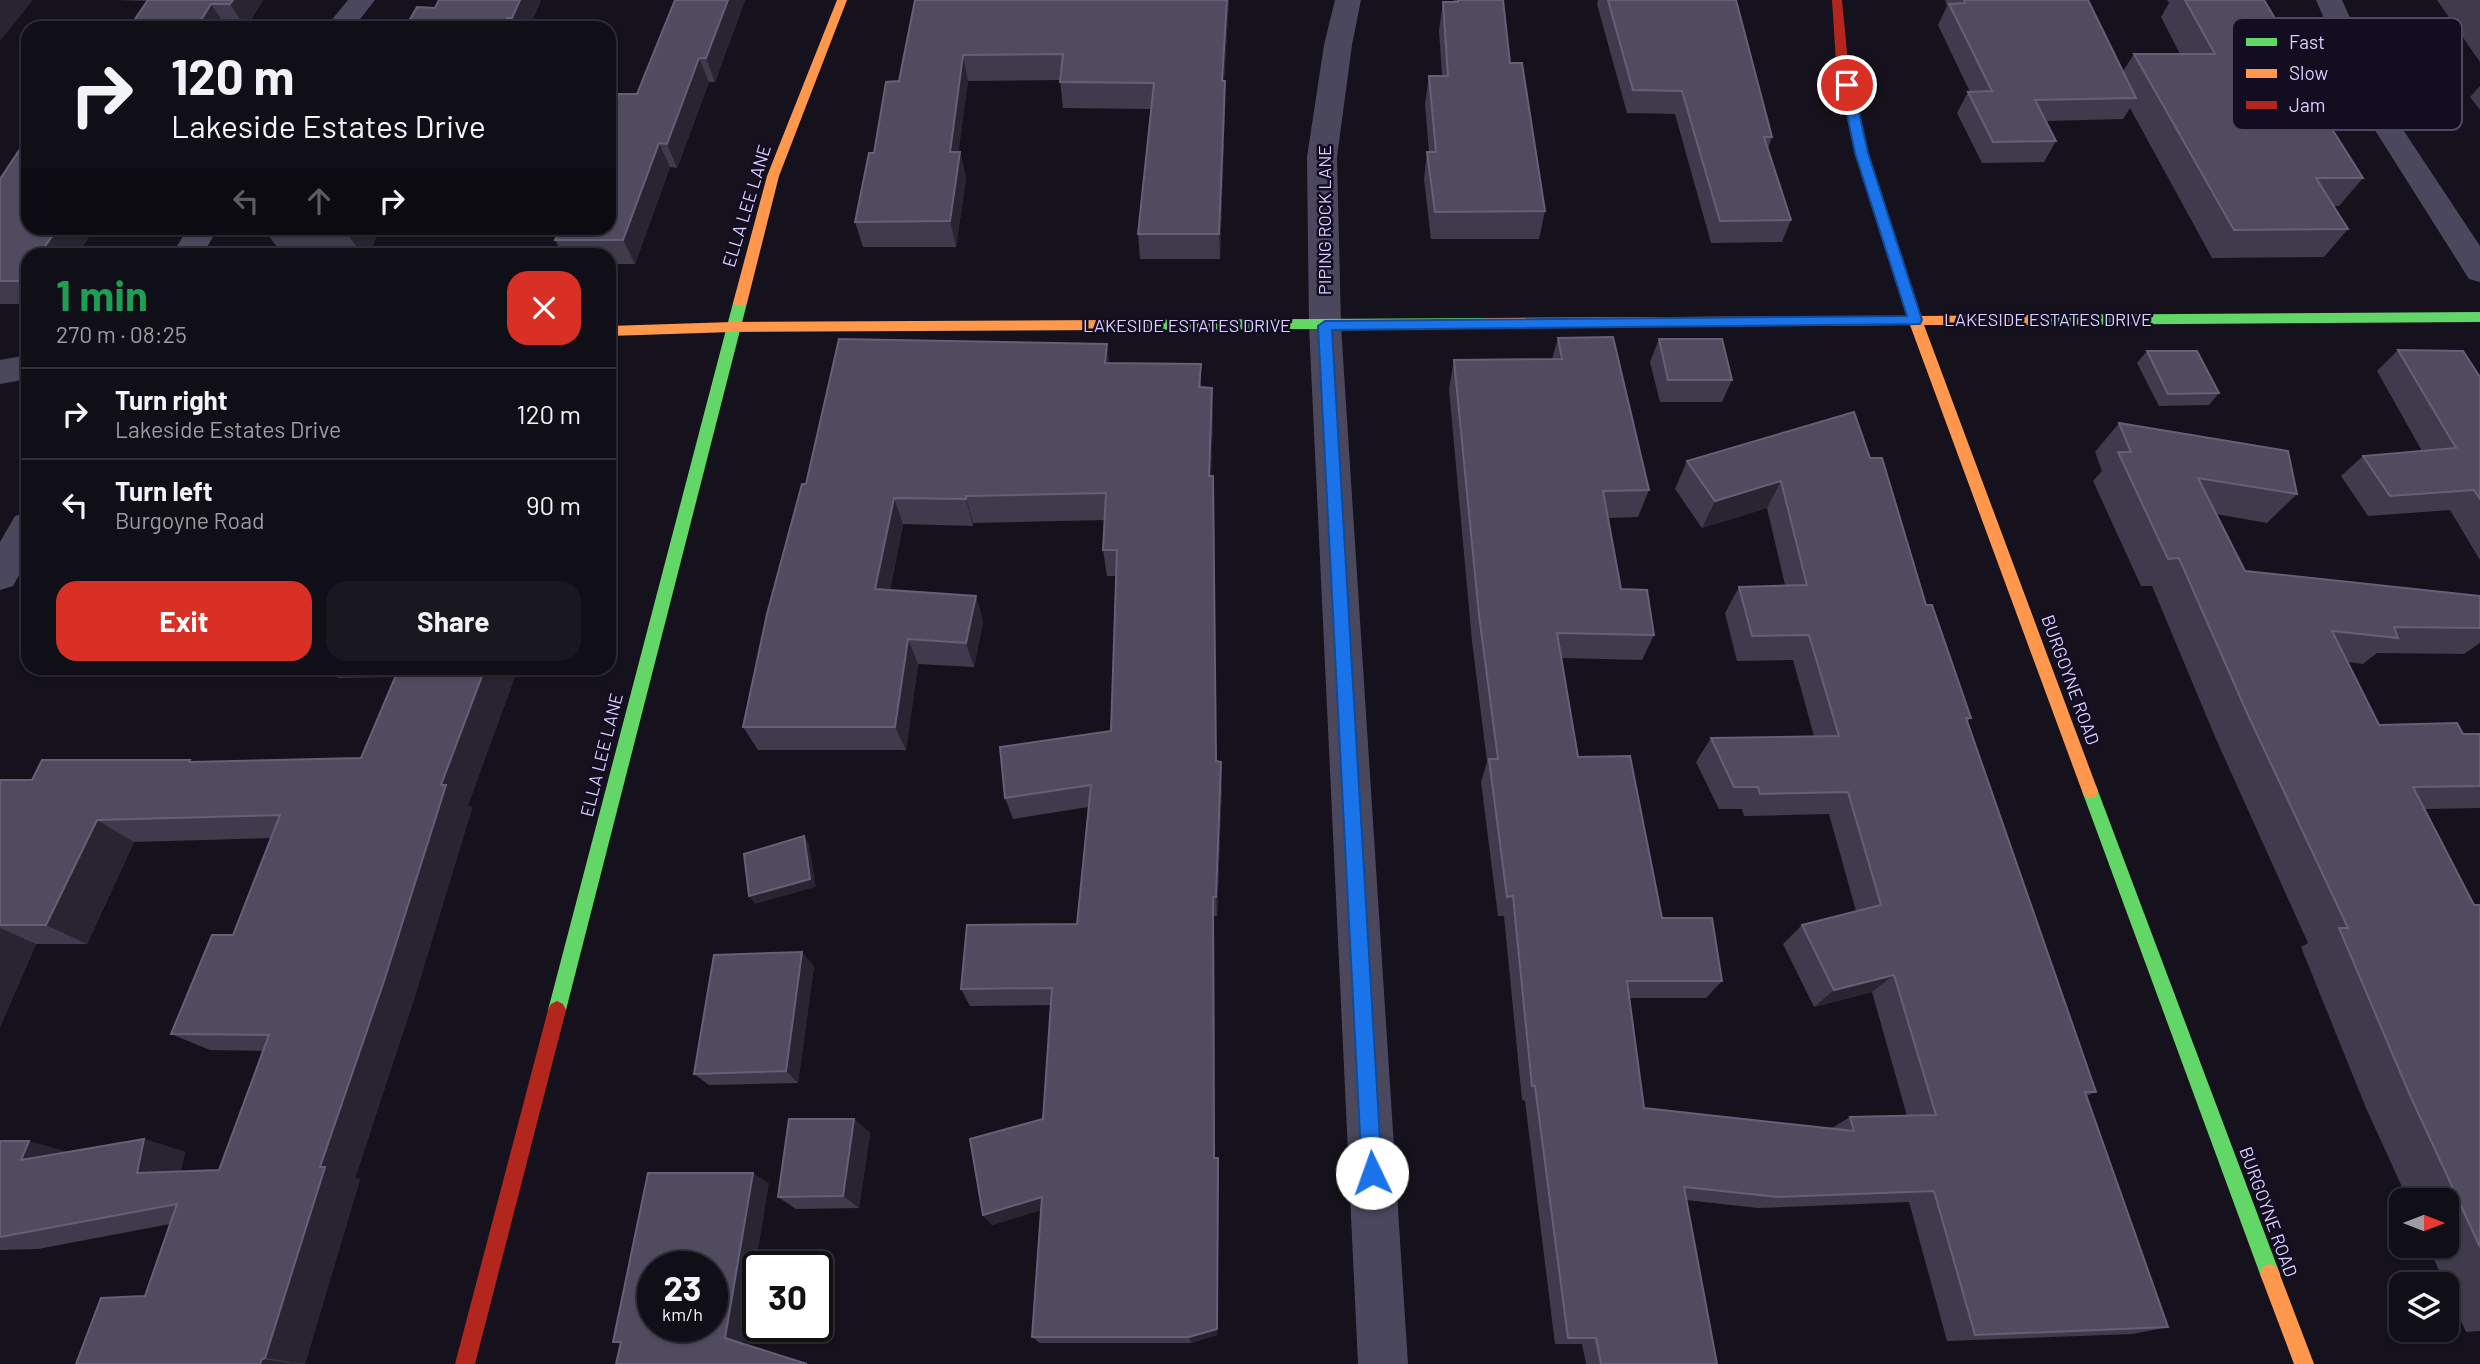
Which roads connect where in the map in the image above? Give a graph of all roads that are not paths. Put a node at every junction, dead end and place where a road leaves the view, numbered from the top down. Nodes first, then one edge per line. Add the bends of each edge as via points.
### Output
1 (362, 0) edge
2 (842, 0) edge
3 (1348, 0) edge
4 (1837, 0) edge
5 (2329, 0) edge
6 (2337, 18) edge
7 (345, 21) edge
8 (2389, 130) edge
9 (2480, 271) edge
10 (2480, 317) edge
11 (1915, 320) junction
12 (1325, 326) junction
13 (732, 327) junction
14 (616, 331) edge
15 (21, 368) edge
16 (0, 372) edge
17 (21, 538) edge
18 (0, 575) edge
19 (465, 1364) edge
20 (1382, 1364) edge
21 (2304, 1364) edge

1 - 7 street
2 - 13 street, ELLA LEE LANE via 773,176
3 - 12 street, PIPING ROCK LANE via 1322,157
4 - 11 street, BURGOYNE ROAD via 1842,62 1861,153
5 - 6 street
8 - 9 street
10 - 11 street, LAKESIDE ESTATES DRIVE
11 - 12 street, LAKESIDE ESTATES DRIVE
11 - 21 street, BURGOYNE ROAD
12 - 13 street, LAKESIDE ESTATES DRIVE
12 - 20 street, PIPING ROCK LANE
13 - 14 street, LAKESIDE ESTATES DRIVE
13 - 19 street, ELLA LEE LANE
15 - 16 street
17 - 18 street

